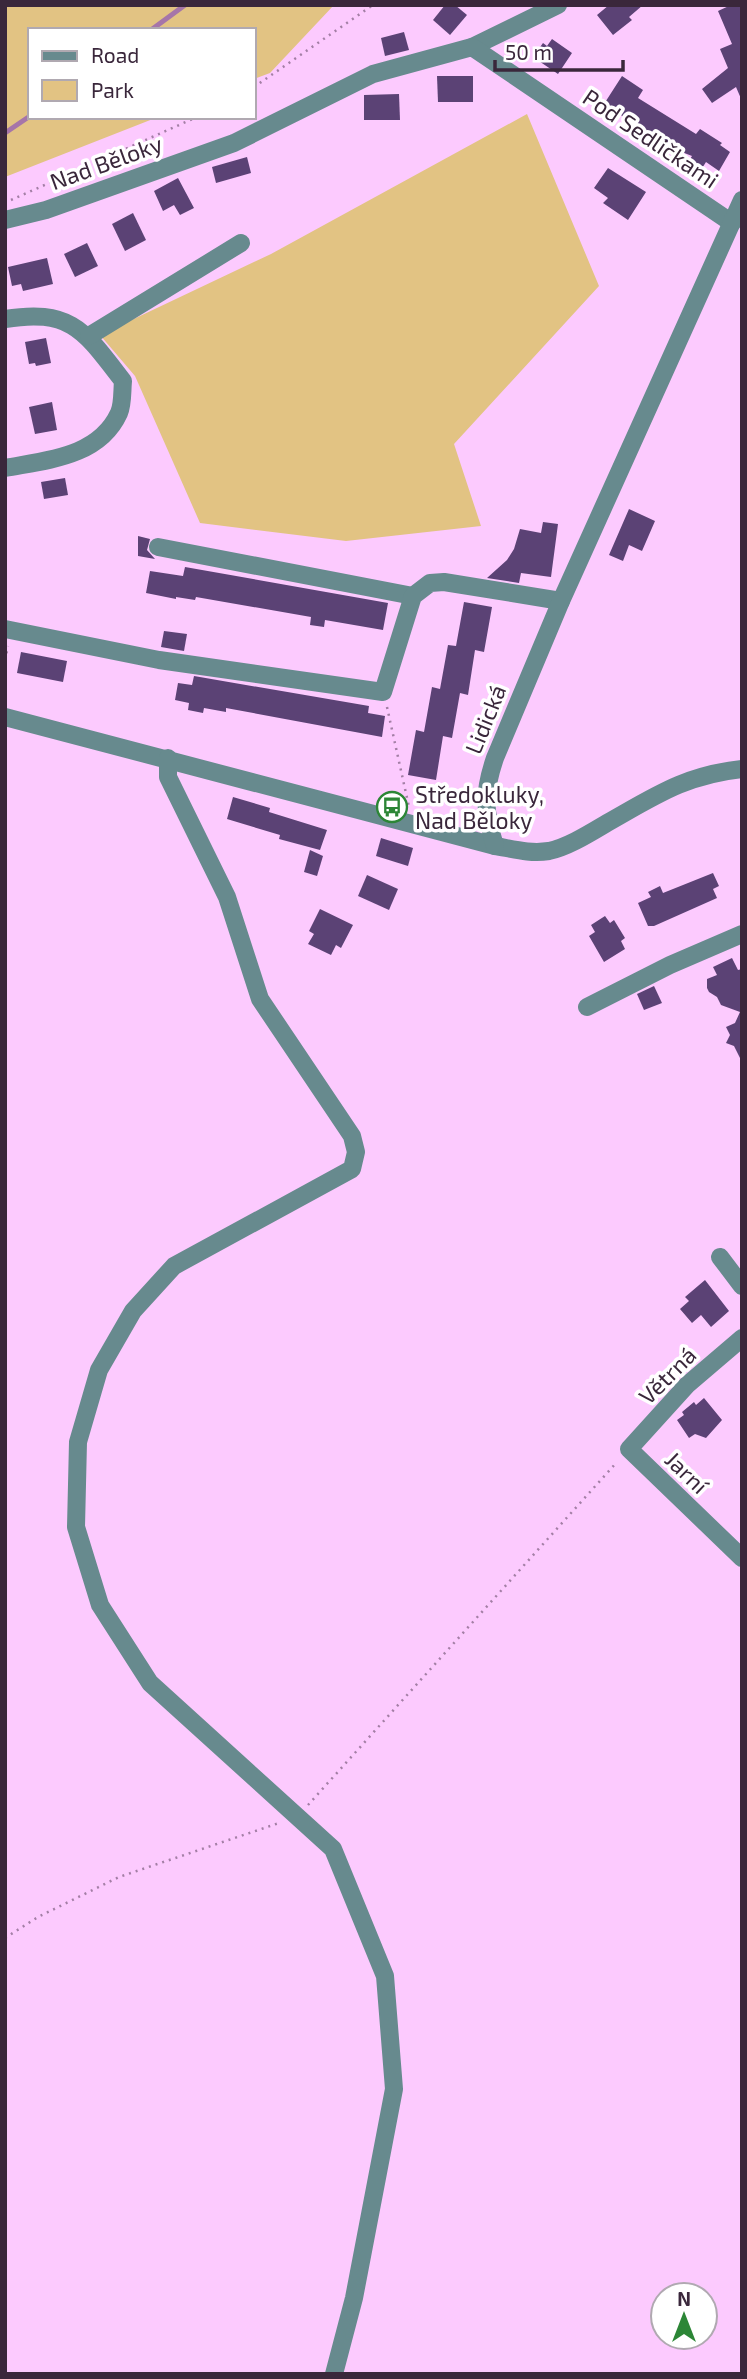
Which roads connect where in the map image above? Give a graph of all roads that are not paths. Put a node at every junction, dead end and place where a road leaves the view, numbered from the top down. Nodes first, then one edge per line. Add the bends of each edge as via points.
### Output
1 (558, 5) edge
2 (472, 47) junction
3 (742, 200) edge
4 (5, 220) edge
5 (732, 223) junction
6 (241, 243) dead end
7 (5, 319) edge
8 (89, 336) junction
9 (5, 468) edge
10 (158, 547) dead end
11 (413, 596) junction
12 (561, 601) junction
13 (5, 629) edge
14 (5, 718) edge
15 (168, 758) junction
16 (742, 769) edge
17 (495, 846) junction
18 (742, 934) edge
19 (587, 1007) dead end
20 (720, 1257) dead end
21 (742, 1286) edge
22 (742, 1338) edge
23 (629, 1449) joint
24 (742, 1558) edge
25 (334, 2374) edge

1 - 2 street
2 - 4 street, Nad Běloky via 373,74 234,143 46,210
2 - 5 street, Pod Sedličkami
3 - 5 street, Lidická
5 - 12 street, Lidická
6 - 8 street
7 - 8 street via 29,315 63,319
8 - 9 street via 123,381 121,411 106,435 71,455
10 - 11 street
11 - 12 street via 430,583 443,582
11 - 13 street via 383,692 159,660
12 - 17 street, Lidická via 487,783 486,819
14 - 15 street
15 - 17 street
15 - 25 street via 168,777 227,897 260,999 352,1136 356,1152 352,1169 174,1266 133,1311 99,1370 78,1442 76,1527 100,1605 150,1683 333,1849 384,1976 394,2089 354,2298
16 - 17 street via 712,772 674,785 551,850 527,852
18 - 19 street
20 - 21 street
22 - 23 street, Větrná via 687,1385
23 - 24 street, Jarní

